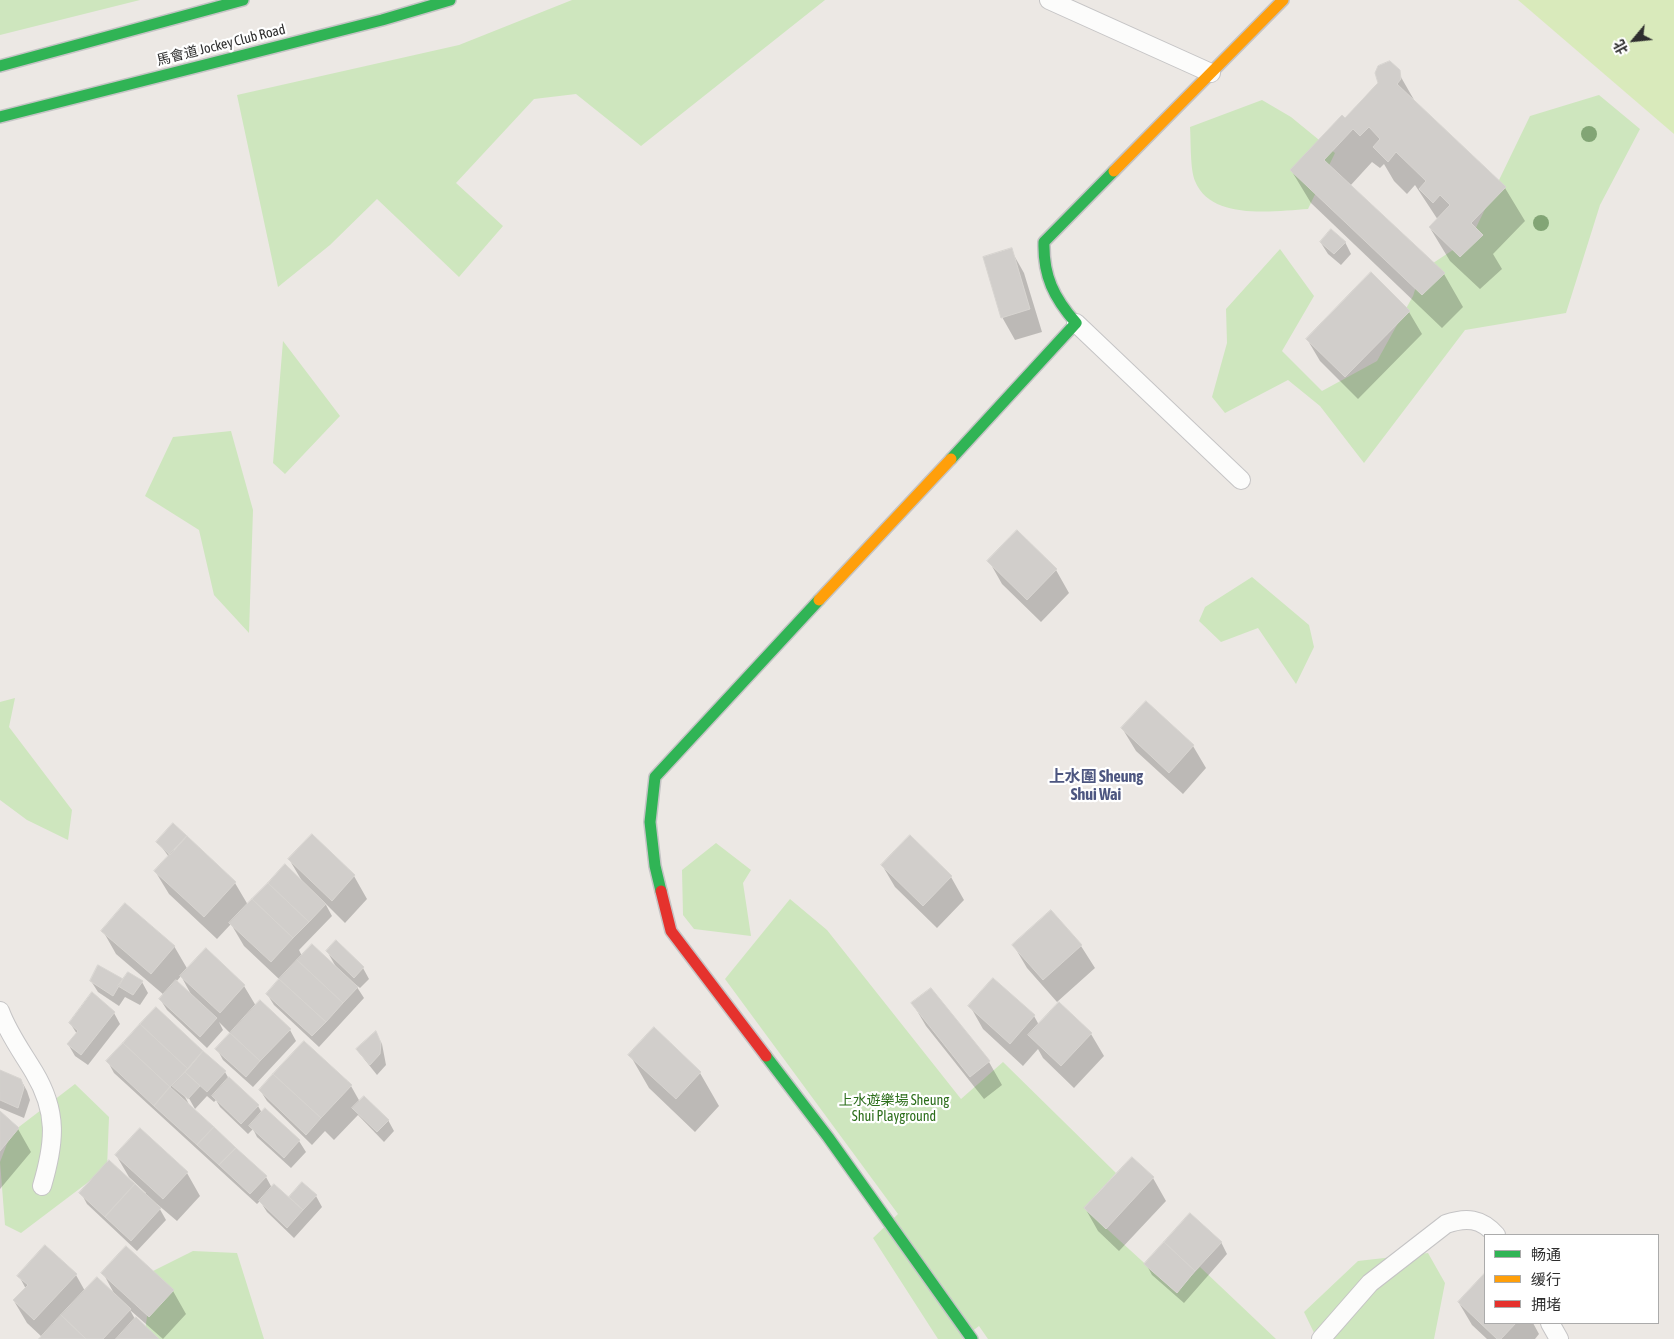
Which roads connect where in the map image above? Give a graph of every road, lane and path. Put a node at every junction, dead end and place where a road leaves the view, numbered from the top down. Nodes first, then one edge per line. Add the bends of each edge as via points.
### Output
1 (243, 0) edge
2 (450, 0) edge
3 (1049, 0) edge
4 (1283, 0) edge
5 (176, 7) dead end
6 (154, 24) junction
7 (0, 66) edge
8 (1211, 73) junction
9 (0, 116) edge
10 (1076, 323) junction
11 (1241, 480) dead end
12 (0, 1011) edge
13 (42, 1186) dead end
14 (1495, 1234) edge
15 (1551, 1324) edge
16 (972, 1339) edge
17 (1321, 1339) edge
18 (1559, 1339) edge

1 - 6 street
2 - 9 street, 馬會道 Jockey Club Road
3 - 8 lane
4 - 8 street
5 - 6 street
6 - 7 street
8 - 10 street via 1044,242 1043,266 1055,300
10 - 11 lane
10 - 16 street via 655,777 650,822 655,866 670,931 828,1136
12 - 13 lane via 42,1089 53,1123 52,1154
14 - 17 lane via 1472,1219 1446,1224 1370,1284
15 - 18 lane

